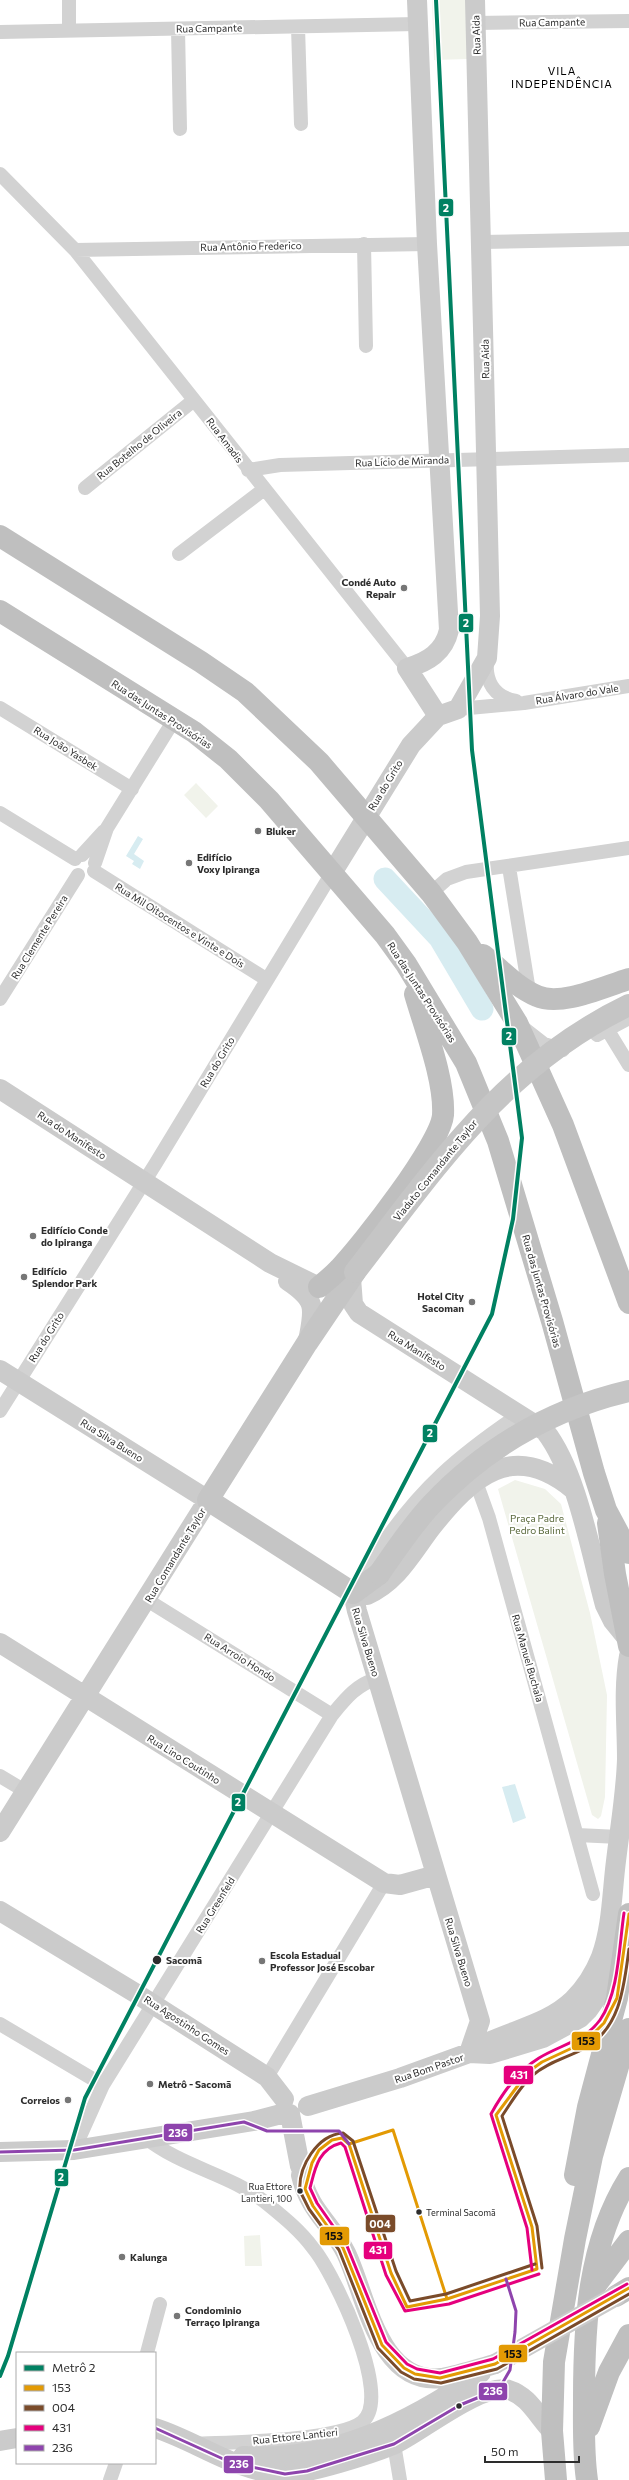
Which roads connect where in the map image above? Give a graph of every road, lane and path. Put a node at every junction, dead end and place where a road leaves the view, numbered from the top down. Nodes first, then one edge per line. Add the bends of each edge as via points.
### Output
1 (69, 0) edge
2 (417, 0) edge
3 (475, 0) edge
4 (629, 21) edge
5 (475, 23) junction
6 (417, 24) junction
7 (298, 27) junction
8 (178, 29) junction
9 (69, 30) junction
10 (0, 32) edge
11 (300, 124) dead end
12 (180, 129) dead end
13 (2, 181) edge
14 (629, 239) edge
15 (482, 242) junction
16 (364, 244) junction
17 (427, 244) junction
18 (75, 250) junction
19 (366, 346) dead end
20 (194, 400) junction
21 (629, 455) edge
22 (485, 459) junction
23 (440, 460) junction
24 (248, 470) junction
25 (85, 488) dead end
26 (263, 490) junction
27 (0, 536) edge
28 (179, 554) dead end
29 (0, 611) edge
30 (487, 658) junction
31 (407, 668) junction
32 (629, 686) edge
33 (524, 703) junction
34 (0, 708) edge
35 (458, 709) junction
36 (438, 716) junction
37 (174, 720) junction
38 (132, 789) junction
39 (0, 813) edge
40 (366, 816) junction
41 (108, 828) junction
42 (629, 848) edge
43 (78, 857) junction
44 (94, 867) junction
45 (336, 867) junction
46 (508, 867) junction
47 (78, 875) junction
48 (431, 893) junction
49 (467, 942) junction
50 (406, 964) junction
51 (629, 978) edge
52 (266, 979) junction
53 (529, 991) junction
54 (0, 999) edge
55 (629, 1005) edge
56 (629, 1018) edge
57 (517, 1022) junction
58 (607, 1029) junction
59 (629, 1064) edge
60 (0, 1088) edge
61 (144, 1181) junction
62 (270, 1263) junction
63 (353, 1275) junction
64 (319, 1287) junction
65 (629, 1303) edge
66 (307, 1343) junction
67 (0, 1370) edge
68 (18, 1381) junction
69 (629, 1391) edge
70 (0, 1411) edge
71 (520, 1414) junction
72 (476, 1482) junction
73 (574, 1490) junction
74 (208, 1500) junction
75 (606, 1510) junction
76 (629, 1553) edge
77 (353, 1593) junction
78 (147, 1600) junction
79 (0, 1643) edge
80 (628, 1646) edge
81 (378, 1678) junction
82 (84, 1696) junction
83 (332, 1715) junction
84 (0, 1776) edge
85 (25, 1791) junction
86 (272, 1814) junction
87 (0, 1832) edge
88 (577, 1835) junction
89 (619, 1838) junction
90 (436, 1875) junction
91 (384, 1883) junction
92 (593, 1894) dead end
93 (0, 1911) edge
94 (627, 1931) edge
95 (154, 2004) junction
96 (480, 2021) junction
97 (0, 2024) edge
98 (629, 2029) edge
99 (507, 2035) junction
100 (469, 2053) junction
101 (267, 2077) junction
102 (103, 2085) junction
103 (292, 2108) junction
104 (146, 2138) junction
105 (74, 2150) junction
106 (0, 2152) edge
107 (629, 2178) edge
108 (575, 2239) junction
109 (629, 2241) edge
110 (625, 2289) edge
111 (589, 2293) junction
112 (160, 2304) dead end
113 (629, 2335) edge
114 (147, 2352) edge
115 (494, 2364) junction
116 (156, 2427) edge
117 (552, 2431) junction
118 (584, 2441) junction
119 (193, 2444) junction
120 (394, 2444) junction
121 (116, 2464) edge
122 (285, 2470) edge
123 (110, 2480) edge
124 (400, 2480) edge
125 (556, 2480) edge
126 (587, 2480) edge

1 - 9 street
2 - 6 main road
3 - 5 main road, Rua Aida
4 - 5 street, Rua Campante
5 - 15 main road, Rua Aida
6 - 7 street, Rua Campante
6 - 17 main road
7 - 8 street, Rua Campante
7 - 11 street
8 - 9 street, Rua Campante
8 - 12 street
9 - 10 street, Rua Campante
13 - 18 street, Rua Amadis
14 - 15 street
15 - 22 main road, Rua Aida
16 - 17 street, Rua Antônio Frederico
16 - 18 street, Rua Antônio Frederico
16 - 19 street
17 - 23 main road
18 - 20 street, Rua Amadis
20 - 24 street, Rua Amadis
20 - 25 street, Rua Botelho de Oliveira
21 - 22 street, Rua Lício de Miranda
22 - 23 street, Rua Lício de Miranda
22 - 30 main road, Rua Aida via 490,616
23 - 24 street, Rua Lício de Miranda via 280,465
23 - 31 main road via 449,630 444,647 427,661
24 - 26 street, Rua Amadis
26 - 28 street
26 - 31 street, Rua Amadis
27 - 40 highway via 245,692 304,746
29 - 37 highway, Rua das Juntas Provisórias
30 - 33 street, Rua Álvaro do Vale via 486,673 493,690 499,696
30 - 35 main road, Rua Aida
31 - 36 main road, Rua Amadis
32 - 33 street, Rua Álvaro do Vale
33 - 35 street, Rua Álvaro do Vale
34 - 38 street, Rua João Yasbek
35 - 36 main road, Rua Álvaro do Vale
36 - 40 main road, Rua do Grito via 411,745
37 - 38 street
37 - 45 highway, Rua das Juntas Provisórias via 210,744 247,776
38 - 41 street
39 - 43 street
40 - 45 main road, Rua do Grito
40 - 48 highway
41 - 43 street
41 - 44 street
42 - 46 street
43 - 44 street via 90,856
43 - 47 street via 73,868
44 - 47 street via 84,877
44 - 52 street, Rua Mil Oitocentos e Vinte e Dois
45 - 50 highway, Rua das Juntas Provisórias
45 - 52 street, Rua do Grito
46 - 48 street via 456,874
46 - 53 street
47 - 54 street, Rua Clemente Pereira
48 - 49 highway
49 - 53 highway
49 - 57 highway
50 - 64 highway via 434,1058 442,1100 440,1127 427,1153 354,1253
50 - 75 highway, Rua das Juntas Provisórias via 466,1063 498,1141
51 - 53 highway via 558,999 547,999
52 - 61 street, Rua do Grito
55 - 63 main road, Viaduto Comandante Taylor, bridge via 555,1048 495,1099 451,1148
56 - 58 street
57 - 58 street via 544,1044 566,1051
57 - 65 highway via 563,1126
58 - 59 street
60 - 61 main road, Rua do Manifesto
61 - 62 main road
61 - 68 street, Rua do Grito
62 - 64 main road
62 - 66 main road via 312,1302
63 - 64 main road via 338,1284
63 - 66 main road, Rua Comandante Taylor
63 - 71 main road, Rua Manifesto via 353,1304 359,1313
66 - 74 main road, Rua Comandante Taylor
67 - 68 main road, Rua Silva Bueno
68 - 70 street, Rua do Grito
68 - 74 main road, Rua Silva Bueno
69 - 77 main road, bridge via 593,1400 552,1416 488,1453 432,1504 379,1574
71 - 73 main road, Rua Manifesto via 545,1431 554,1443
71 - 77 street via 475,1444 428,1485 385,1541 356,1584
72 - 73 main road via 505,1466 520,1464 551,1473
72 - 77 main road via 449,1506 392,1579 366,1595
72 - 88 street, Rua Manuel Buchala via 489,1518
73 - 80 main road via 606,1605
74 - 77 main road, Rua Silva Bueno
74 - 78 main road, Rua Comandante Taylor
75 - 76 highway, Rua das Juntas Provisórias
75 - 80 highway, Rua das Juntas Provisórias
77 - 81 main road, Rua Silva Bueno
78 - 82 main road, Rua Comandante Taylor
78 - 83 street, Rua Arroio Hondo
79 - 82 main road, Rua Lino Coutinho
80 - 89 main road, Rua das Juntas Provisórias via 626,1778
81 - 83 street, Rua Greenfeld via 365,1682 350,1693
81 - 90 main road, Rua Silva Bueno
82 - 85 main road, Rua Comandante Taylor
82 - 86 main road, Rua Lino Coutinho
83 - 86 street, Rua Greenfeld
84 - 85 street
85 - 87 main road, Rua Comandante Taylor
86 - 91 main road, Rua Lino Coutinho
86 - 95 street, Rua Greenfeld
88 - 89 street
88 - 92 street, Rua Manuel Buchala
89 - 99 main road, Rua das Juntas Provisórias via 608,1924 596,1969 574,1999 558,2012
90 - 91 main road, Rua Lino Coutinho via 400,1885
90 - 96 main road, Rua Silva Bueno
91 - 101 street
93 - 95 main road, Rua Agostinho Gomes
94 - 100 main road, Rua Bom Pastor via 607,1983 595,2002 580,2018 543,2038 490,2054
94 - 108 highway via 617,1998 575,2166
95 - 101 main road, Rua Agostinho Gomes
95 - 102 street, Rua Greenfeld
96 - 99 main road
96 - 100 main road
97 - 102 street
98 - 108 highway via 592,2156
99 - 100 main road, Rua das Juntas Provisórias via 484,2043
100 - 103 main road, Rua Bom Pastor via 400,2078
101 - 103 main road, Rua Agostinho Gomes
102 - 105 street, Rua Greenfeld
103 - 104 main road, Rua Bom Pastor via 254,2121
103 - 115 main road via 305,2189 313,2206 344,2248 376,2331 392,2357 415,2374 440,2378
104 - 105 main road, Rua Bom Pastor
104 - 119 street, Rua Ettore Lantieri via 164,2153 241,2185 284,2218 314,2248 333,2280 358,2335 372,2395 368,2415 354,2428 302,2437
105 - 106 main road, Rua Bom Pastor
107 - 111 highway via 606,2225
108 - 117 highway via 554,2362
109 - 111 highway
110 - 115 main road, bridge
111 - 118 highway via 584,2367
112 - 114 street
113 - 118 highway via 609,2372
115 - 122 main road via 456,2390 381,2431 314,2452
116 - 119 main road
117 - 120 main road via 524,2398 508,2390 499,2389 460,2405
117 - 125 highway
118 - 126 highway
119 - 122 main road via 214,2454
120 - 122 main road via 307,2471
120 - 124 street
121 - 123 street

